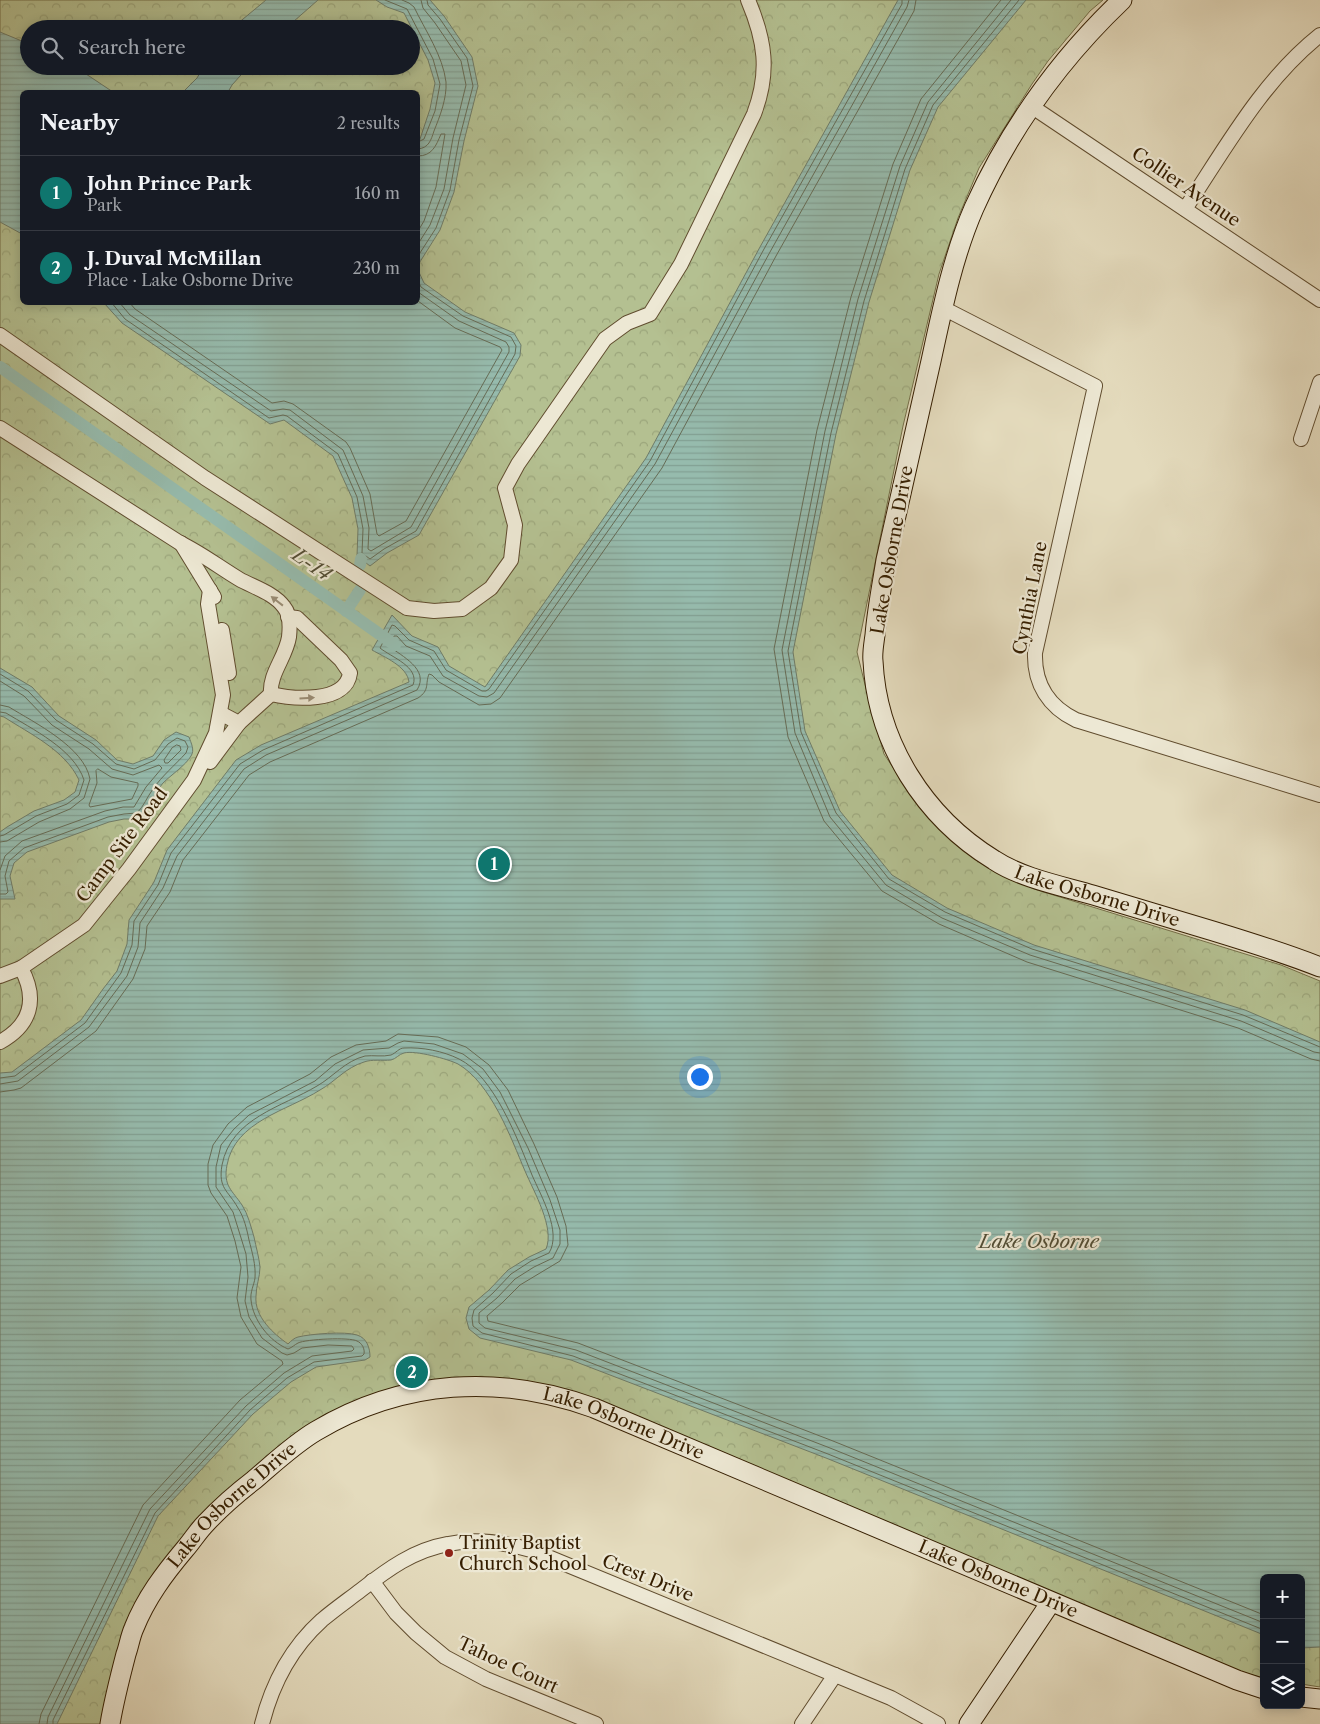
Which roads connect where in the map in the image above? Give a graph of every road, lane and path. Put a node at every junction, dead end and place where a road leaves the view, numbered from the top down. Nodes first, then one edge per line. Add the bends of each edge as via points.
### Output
1 (748, 0) edge
2 (1122, 0) edge
3 (1320, 35) edge
4 (1031, 106) junction
5 (1185, 209) junction
6 (1320, 300) edge
7 (943, 308) junction
8 (0, 334) edge
9 (1320, 382) edge
10 (0, 428) edge
11 (1301, 439) dead end
12 (180, 543) junction
13 (240, 580) junction
14 (208, 586) junction
15 (288, 617) junction
16 (271, 694) junction
17 (220, 713) junction
18 (239, 724) junction
19 (194, 780) junction
20 (1320, 795) edge
21 (1320, 967) edge
22 (21, 968) junction
23 (0, 976) edge
24 (0, 1042) edge
25 (372, 1581) junction
26 (1051, 1602) junction
27 (835, 1675) junction
28 (1260, 1688) edge
29 (1305, 1698) edge
30 (1320, 1699) edge
31 (110, 1724) edge
32 (262, 1724) edge
33 (596, 1724) edge
34 (802, 1724) edge
35 (938, 1724) edge
36 (970, 1724) edge

1 - 8 street via 764,56 760,99 754,114 680,264 650,314 626,323 605,339 518,464 506,488 515,525 511,560 491,588 462,609 434,611 407,608 205,478
2 - 4 street, Lake Osborne Drive via 1093,28
3 - 5 street via 1270,85
4 - 5 street, Collier Avenue
4 - 7 street, Lake Osborne Drive via 1000,155 974,208 954,263
5 - 6 street, Collier Avenue
7 - 20 street, Cynthia Lane via 1095,386 1035,653 1044,694 1062,712 1076,720
7 - 21 street, Lake Osborne Drive via 886,560 873,660 889,736 900,762 944,820 995,861 1065,887 1250,942
9 - 11 street
10 - 12 street, Camp Site Road
12 - 13 street
12 - 14 street, Camp Site Road
13 - 14 street via 236,582 218,572
15 -> 13 street via 284,607 274,598
14 - 17 street, Camp Site Road via 217,606 228,661 228,684
15 - 16 street via 289,636 270,685
16 -> 15 street via 314,698 336,691 349,678 346,666 334,652 297,618
16 - 18 street
17 - 18 street
17 - 19 street, Camp Site Road via 216,733
18 - 19 street
19 - 22 street, Camp Site Road via 84,925
22 - 23 street, Camp Site Road
22 - 24 street via 31,993 29,1010 22,1026
25 - 27 street, Crest Drive via 399,1562 442,1545 469,1541 510,1544
25 - 32 street, Crest Drive via 323,1620 294,1652 280,1674
25 - 33 street, Tahoe Court via 396,1613 445,1657 486,1679
26 - 28 street, Lake Osborne Drive
26 - 31 street, Lake Osborne Drive via 580,1403 508,1387 441,1388 377,1402 316,1431 205,1524 168,1568 149,1596 133,1629 114,1695
26 - 36 street
27 - 34 street
27 - 35 street, Crest Drive via 891,1698
29 - 30 street

